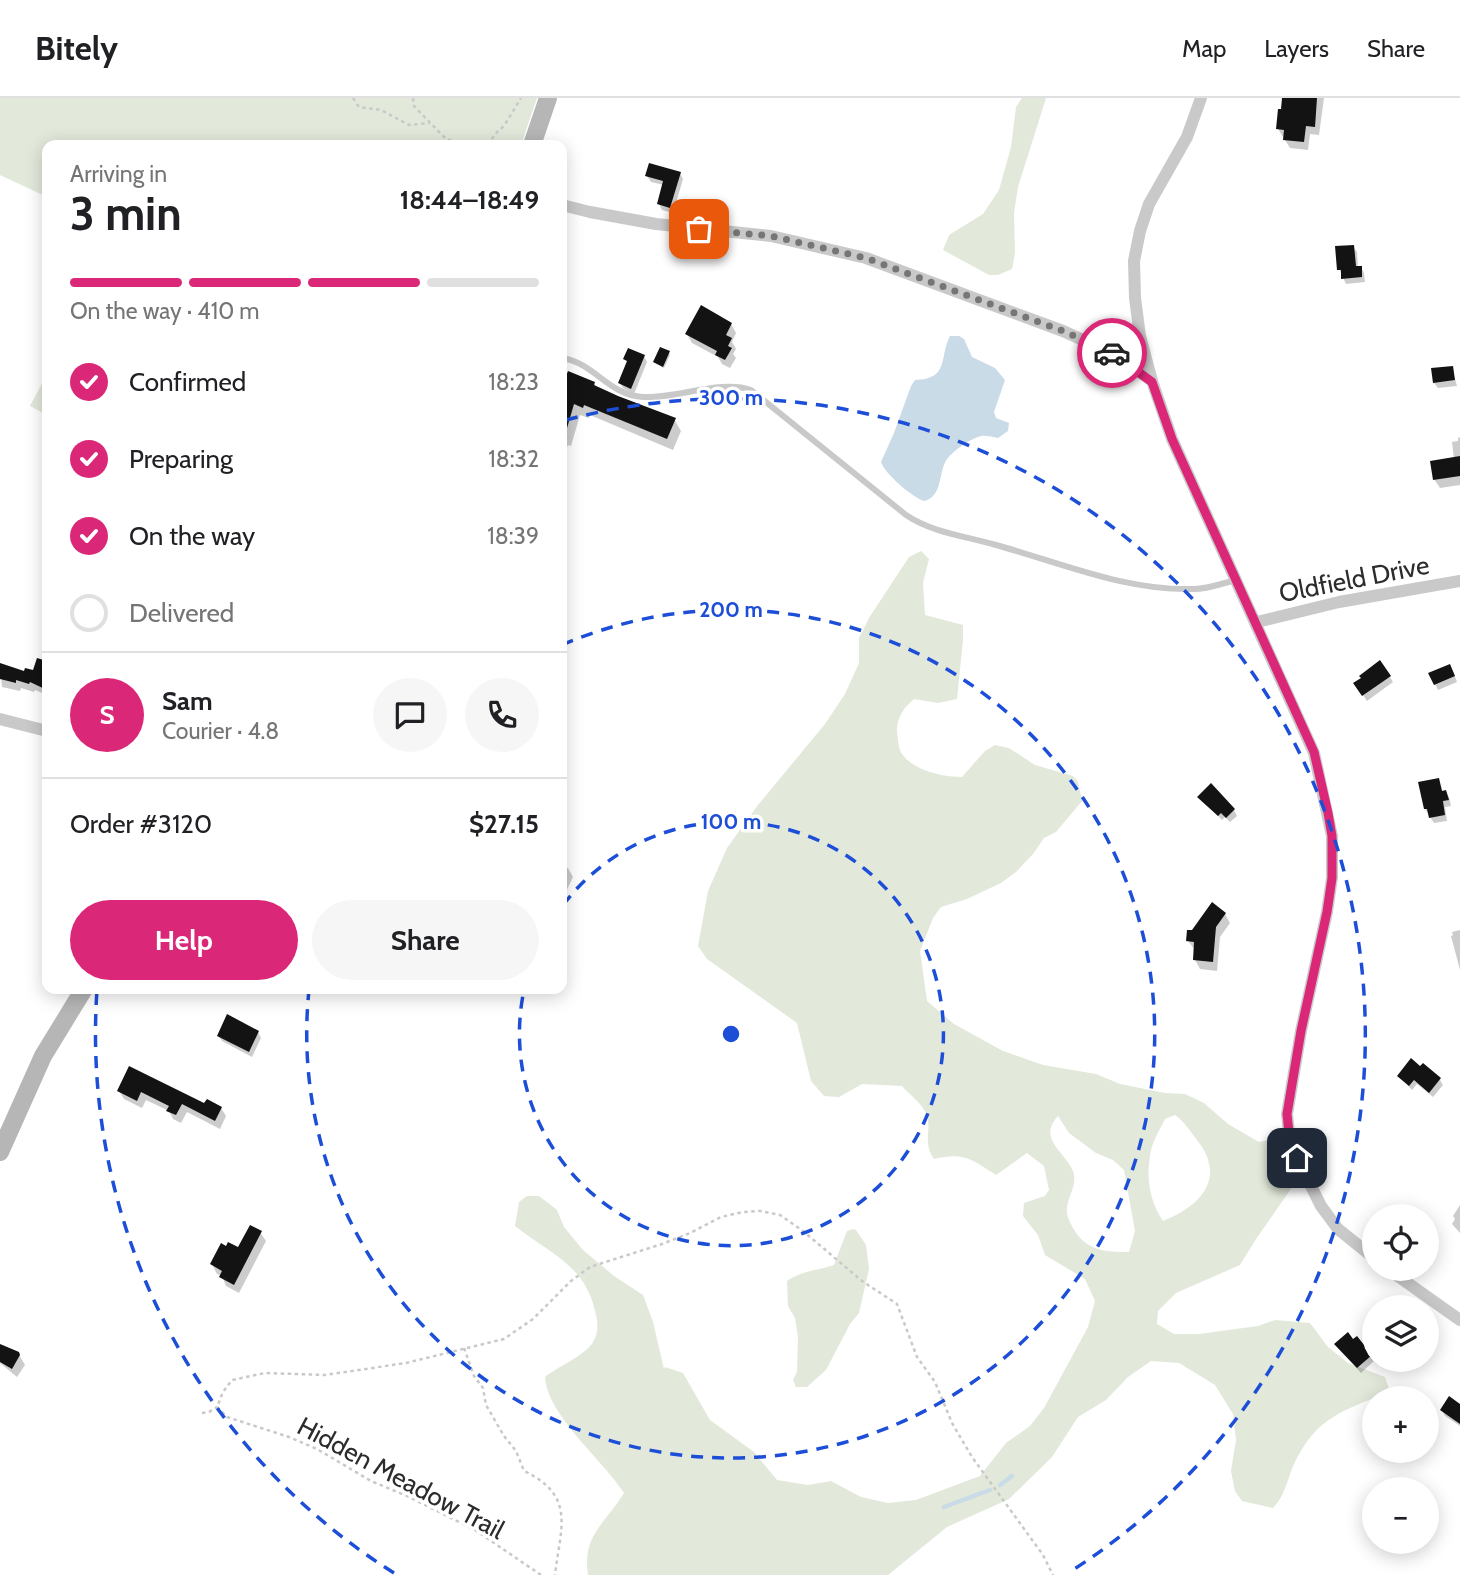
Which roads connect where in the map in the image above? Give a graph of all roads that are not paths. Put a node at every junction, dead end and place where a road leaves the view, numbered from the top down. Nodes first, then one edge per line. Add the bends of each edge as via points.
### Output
1 (548, 98) edge
2 (1201, 98) edge
3 (534, 140) edge
4 (567, 206) edge
5 (567, 359) edge
6 (1152, 382) junction
7 (1237, 580) junction
8 (1460, 581) edge
9 (1257, 622) junction
10 (0, 719) edge
11 (42, 730) edge
12 (81, 994) edge
13 (0, 1152) edge
14 (1362, 1248) edge
15 (1405, 1281) edge
16 (1460, 1320) edge

1 - 3 street
2 - 6 street via 1187,137 1149,204 1140,231 1135,298
4 - 6 street via 656,224 771,236 866,258 1063,331 1118,356
5 - 7 lane via 590,368 615,389 642,397 731,387 751,390 906,514 930,528 1071,569 1162,587 1197,589
6 - 7 street via 1172,439
7 - 9 street
8 - 9 street, Oldfield Drive
9 - 14 street via 1314,752 1332,836 1331,889 1292,1076 1289,1133 1321,1206 1338,1229
10 - 11 street
12 - 13 street via 43,1056
15 - 16 street

